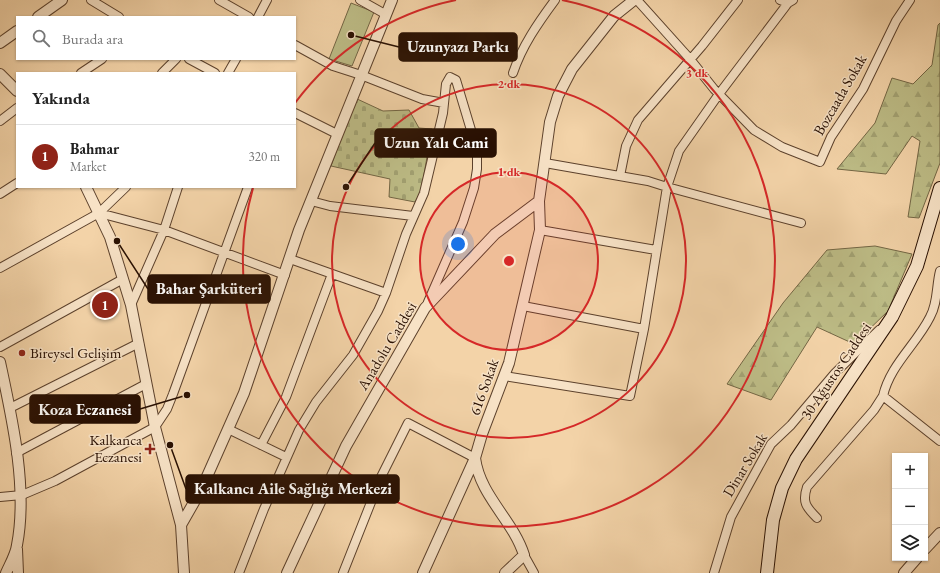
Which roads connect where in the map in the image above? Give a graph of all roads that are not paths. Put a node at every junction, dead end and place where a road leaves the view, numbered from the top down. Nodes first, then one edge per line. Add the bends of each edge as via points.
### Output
1 (62, 0) edge
2 (91, 0) edge
3 (219, 0) edge
4 (267, 0) edge
5 (360, 0) edge
6 (392, 0) edge
7 (555, 0) edge
8 (636, 0) edge
9 (738, 0) edge
10 (910, 0) edge
11 (787, 1) edge
12 (385, 14) junction
13 (39, 16) edge
14 (117, 16) edge
15 (247, 16) edge
16 (259, 16) edge
17 (16, 32) edge
18 (0, 43) edge
19 (296, 46) edge
20 (690, 59) junction
21 (101, 60) edge
22 (175, 60) edge
23 (191, 60) edge
24 (235, 60) edge
25 (86, 72) edge
26 (163, 72) edge
27 (213, 72) edge
28 (229, 72) edge
29 (0, 74) edge
30 (513, 74) dead end
31 (361, 75) junction
32 (16, 90) edge
33 (719, 94) junction
34 (444, 103) junction
35 (16, 109) edge
36 (296, 114) edge
37 (0, 121) edge
38 (337, 134) junction
39 (545, 163) junction
40 (620, 176) junction
41 (16, 184) edge
42 (667, 187) junction
43 (86, 188) edge
44 (125, 188) edge
45 (178, 188) edge
46 (248, 188) edge
47 (940, 188) edge
48 (0, 194) edge
49 (311, 201) junction
50 (539, 201) junction
51 (99, 213) junction
52 (413, 216) junction
53 (801, 222) dead end
54 (164, 230) junction
55 (540, 230) junction
56 (656, 250) junction
57 (224, 253) junction
58 (290, 259) junction
59 (0, 268) edge
60 (940, 271) edge
61 (285, 274) junction
62 (332, 274) junction
63 (123, 279) junction
64 (386, 293) junction
65 (131, 305) junction
66 (523, 306) junction
67 (425, 308) junction
68 (892, 317) junction
69 (644, 330) junction
70 (139, 343) junction
71 (0, 347) edge
72 (0, 362) edge
73 (504, 376) junction
74 (146, 384) junction
75 (883, 396) junction
76 (10, 408) junction
77 (155, 427) junction
78 (228, 429) junction
79 (940, 441) edge
80 (261, 445) junction
81 (16, 453) junction
82 (286, 457) junction
83 (475, 458) junction
84 (22, 495) junction
85 (0, 497) edge
86 (817, 518) dead end
87 (182, 525) junction
88 (940, 533) edge
89 (17, 546) junction
90 (928, 546) edge
91 (524, 556) junction
92 (914, 561) edge
93 (5, 573) edge
94 (18, 573) edge
95 (184, 573) edge
96 (239, 573) edge
97 (287, 573) edge
98 (343, 573) edge
99 (423, 573) edge
100 (505, 573) edge
101 (534, 573) edge
102 (714, 573) edge
103 (767, 573) edge
104 (904, 573) edge

1 - 13 street
2 - 14 street
3 - 15 street
4 - 16 street
5 - 12 street
6 - 12 street
7 - 30 street via 519,56
8 - 20 street
8 - 39 street via 614,16 572,69 558,96 550,122
9 - 20 street
10 - 33 street, Bozcaada Sokak via 896,20 863,89 831,137 820,162 782,147 754,130
11 - 33 street
12 - 31 street
17 - 18 street
19 - 31 street via 333,66
20 - 33 street
20 - 40 street via 638,120 626,146
21 - 25 street
22 - 26 street
23 - 27 street
24 - 28 street
29 - 32 street
31 - 34 street via 422,99
31 - 38 street
33 - 42 street via 679,151
34 - 52 street via 424,193
34 - 67 street via 446,84 450,77 456,80 477,150 477,169 463,222
35 - 37 street
36 - 38 street
38 - 49 street
39 - 40 street
39 - 50 street
40 - 42 street
41 - 48 street
42 - 53 street
42 - 56 street
43 - 51 street
44 - 51 street
45 - 54 street
46 - 57 street
47 - 68 main road, 30 Ağustos Caddesi via 917,266
49 - 52 street via 330,206
49 - 58 street
50 - 55 street, 616 Sokak
50 - 67 street, Anadolu Caddesi via 495,234
51 - 54 street
51 - 59 street
51 - 63 street via 110,237
52 - 64 street
54 - 57 street
54 - 65 street
55 - 56 street
55 - 66 street, 616 Sokak
56 - 69 street
57 - 61 street
57 - 77 street via 173,394
58 - 61 street
58 - 62 street
60 - 75 street via 936,302 931,315 893,370
61 - 78 street via 244,393
62 - 64 street
62 - 80 street via 286,397
63 - 65 street
63 - 71 street
64 - 82 street via 353,355 316,402
65 - 70 street
66 - 69 street
66 - 73 street, 616 Sokak
67 - 97 street, Anadolu Caddesi via 346,446
68 - 102 street, Dinar Sokak via 835,373 791,425 771,444 731,517
68 - 103 main road, 30 Ağustos Caddesi via 796,459 773,520
69 - 73 street via 630,396
70 - 74 street
70 - 76 street
72 - 76 street
73 - 83 street, 616 Sokak
74 - 77 street
74 - 81 street
75 - 79 street
75 - 86 street via 874,410 807,487 804,496 806,506
76 - 81 street
77 - 84 street via 54,481
77 - 87 street
78 - 80 street
78 - 87 street via 202,490
80 - 82 street
81 - 84 street
82 - 96 street
83 - 91 street via 477,472 484,487 520,542
83 - 98 street via 408,423 381,476
83 - 99 street, 616 Sokak
84 - 85 street
84 - 89 street
87 - 95 street
88 - 90 street
89 - 93 street
89 - 94 street
91 - 100 street
91 - 101 street
92 - 104 street

